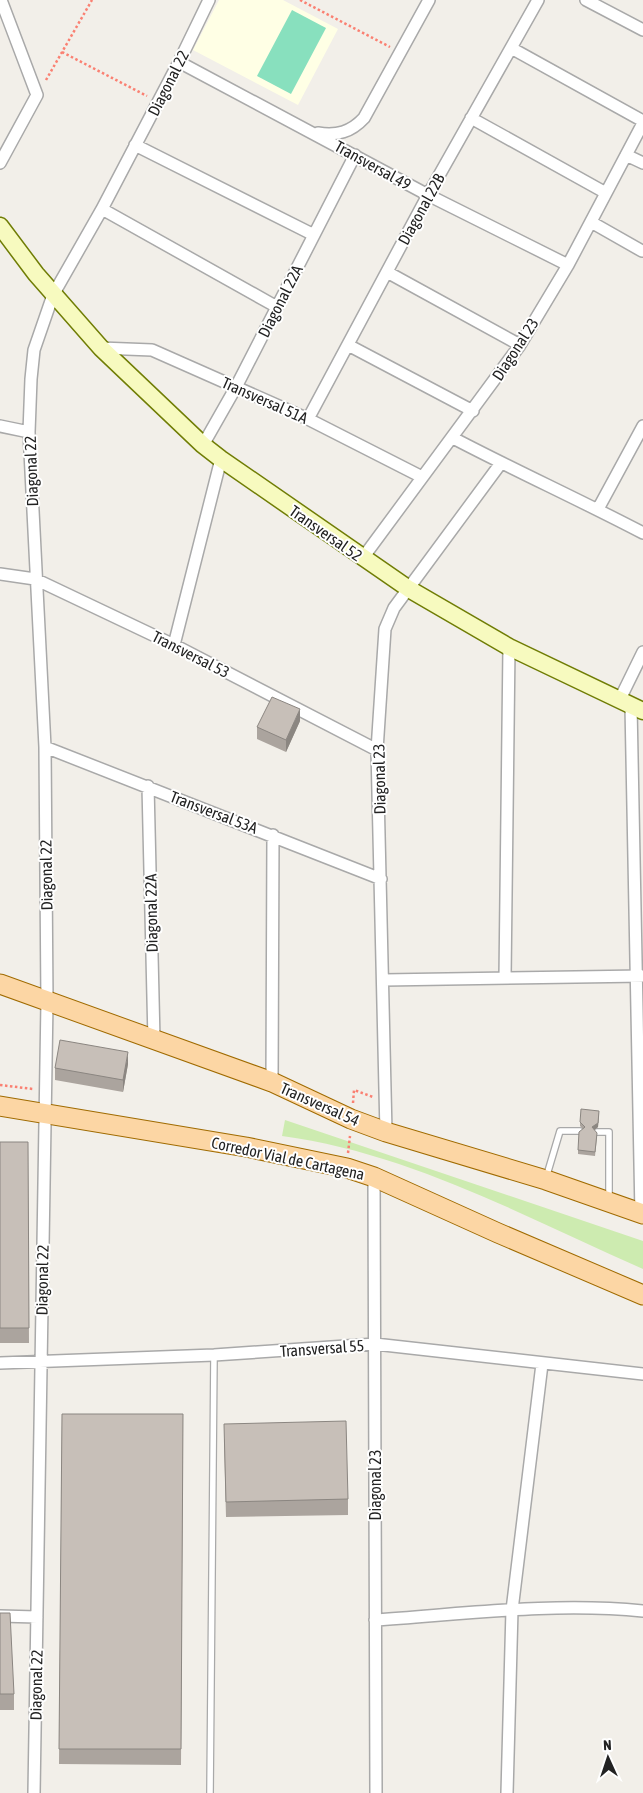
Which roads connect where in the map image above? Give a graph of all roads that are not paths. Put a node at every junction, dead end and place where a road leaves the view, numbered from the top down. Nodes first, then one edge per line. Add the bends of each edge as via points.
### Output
1 (2, 0) edge
2 (209, 0) edge
3 (429, 0) edge
4 (538, 0) edge
5 (586, 0) edge
6 (643, 30) edge
7 (511, 48) junction
8 (179, 62) junction
9 (471, 118) junction
10 (643, 122) edge
11 (314, 132) junction
12 (135, 145) junction
13 (355, 155) junction
14 (626, 155) junction
15 (0, 163) edge
16 (643, 163) edge
17 (606, 193) junction
18 (428, 195) junction
19 (102, 210) junction
20 (591, 222) junction
21 (0, 226) edge
22 (314, 235) junction
23 (642, 251) edge
24 (568, 265) junction
25 (387, 272) junction
26 (53, 294) junction
27 (277, 307) junction
28 (348, 345) junction
29 (520, 345) junction
30 (101, 348) junction
31 (236, 387) junction
32 (473, 411) junction
33 (308, 419) junction
34 (0, 426) edge
35 (643, 426) edge
36 (29, 432) junction
37 (453, 438) junction
38 (203, 445) junction
39 (221, 458) junction
40 (501, 463) junction
41 (422, 477) junction
42 (598, 509) junction
43 (643, 533) edge
44 (362, 558) junction
45 (0, 574) edge
46 (35, 579) junction
47 (409, 590) junction
48 (174, 645) junction
49 (509, 647) junction
50 (643, 652) edge
51 (631, 706) edge
52 (45, 747) junction
53 (377, 750) junction
54 (148, 786) junction
55 (273, 835) junction
56 (381, 879) junction
57 (640, 976) edge
58 (505, 978) junction
59 (384, 980) junction
60 (0, 984) edge
61 (47, 1002) junction
62 (154, 1040) junction
63 (272, 1082) junction
64 (0, 1106) edge
65 (46, 1112) junction
66 (580, 1131) edge
67 (386, 1132) junction
68 (597, 1132) edge
69 (374, 1177) junction
70 (546, 1180) junction
71 (610, 1202) junction
72 (642, 1214) edge
73 (643, 1295) edge
74 (374, 1344) junction
75 (214, 1355) junction
76 (41, 1362) junction
77 (0, 1363) edge
78 (542, 1364) junction
79 (643, 1374) edge
80 (512, 1610) junction
81 (643, 1611) edge
82 (0, 1616) edge
83 (37, 1617) junction
84 (375, 1620) junction
85 (34, 1793) edge
86 (210, 1793) edge
87 (376, 1793) edge
88 (507, 1793) edge

1 - 15 street via 37,95
2 - 8 street, Diagonal 22
3 - 11 street via 357,125 338,134
4 - 7 street, Diagonal 22B
5 - 6 street
7 - 9 street, Diagonal 22B
7 - 10 street
8 - 11 street, Transversal 49
8 - 12 street, Diagonal 22
9 - 17 street
9 - 18 street, Diagonal 22B
10 - 14 street, Diagonal 23
11 - 13 street, Transversal 49
12 - 19 street, Diagonal 22
12 - 22 street
13 - 18 street, Transversal 49
13 - 22 street, Diagonal 22A
14 - 16 street
14 - 17 street, Diagonal 23
17 - 20 street, Diagonal 23
18 - 24 street, Transversal 49
18 - 25 street, Diagonal 22B
19 - 26 street, Diagonal 22
19 - 27 street
20 - 23 street
20 - 24 street, Diagonal 23
21 - 26 street
22 - 27 street, Diagonal 22A
24 - 29 street, Diagonal 23
25 - 28 street, Diagonal 22B
25 - 29 street
26 - 30 street, Transversal 52
26 - 36 street, Diagonal 22 via 34,350
27 - 31 street, Diagonal 22A
28 - 32 street
28 - 33 street, Diagonal 22B
29 - 32 street, Diagonal 23
30 - 31 street, Transversal 51A via 152,350
30 - 38 street, Transversal 52
31 - 33 street, Transversal 51A
31 - 38 street, Diagonal 22A
32 - 37 street, Diagonal 23
33 - 41 street, Transversal 51A
34 - 36 street
35 - 42 street
36 - 46 street, Diagonal 22
37 - 40 street
37 - 41 street, Diagonal 23
38 - 39 street, Transversal 52
39 - 44 street, Transversal 52
39 - 48 street
40 - 42 street
40 - 47 street, Diagonal 23
41 - 44 street, Diagonal 23
42 - 43 street
44 - 47 street, Transversal 52
45 - 46 street, Transversal 53
46 - 48 street, Transversal 53
46 - 52 street, Diagonal 22
47 - 49 street, Transversal 52
47 - 53 street, Diagonal 23 via 394,608 385,629
48 - 53 street, Transversal 53
49 - 51 street, Transversal 52
49 - 58 street
50 - 51 street
51 - 57 street
52 - 54 street, Transversal 53A
52 - 61 street, Diagonal 22
53 - 56 street, Diagonal 23
54 - 55 street, Transversal 53A
54 - 62 street, Diagonal 22A
55 - 56 street, Transversal 53A
55 - 63 street
56 - 59 street, Diagonal 23
57 - 58 street
57 - 72 street
58 - 59 street
59 - 67 street, Diagonal 23
60 - 61 main road, Transversal 54
61 - 62 main road, Transversal 54
61 - 65 street, Diagonal 22
62 - 63 main road, Transversal 54
63 - 67 main road, Transversal 54
64 - 65 main road, Corredor Vial de Cartagena
65 - 69 main road, Corredor Vial de Cartagena via 246,1147 347,1168
65 - 76 street, Diagonal 22
66 - 70 lane via 560,1130
67 - 70 main road, Transversal 54
68 - 71 lane via 609,1132
69 - 73 main road, Corredor Vial de Cartagena
69 - 74 street, Diagonal 23
70 - 71 main road, Transversal 54
71 - 72 main road, Transversal 54
74 - 75 street, Transversal 55
74 - 78 street, Transversal 55
74 - 84 street, Diagonal 23
75 - 76 street, Transversal 55
75 - 86 lane
76 - 77 street, Transversal 55
76 - 83 street, Diagonal 22
78 - 79 street, Transversal 55
78 - 80 street
80 - 81 street via 611,1608
80 - 84 street
80 - 88 street
82 - 83 street
83 - 85 street, Diagonal 22
84 - 87 street, Diagonal 23

